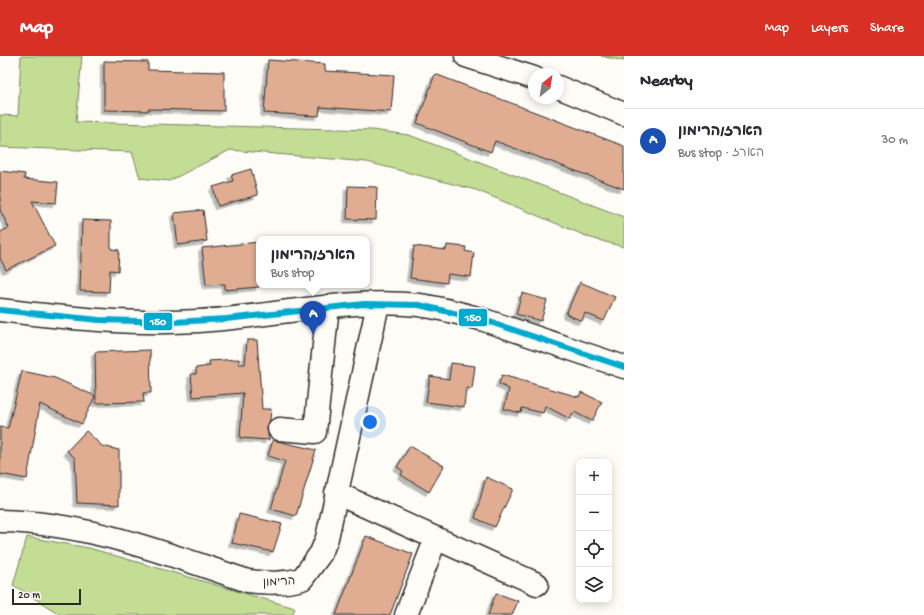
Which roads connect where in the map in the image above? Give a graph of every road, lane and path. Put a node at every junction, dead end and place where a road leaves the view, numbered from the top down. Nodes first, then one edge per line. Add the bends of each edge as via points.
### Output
1 (466, 56) edge
2 (528, 76) edge
3 (564, 89) edge
4 (624, 114) edge
5 (378, 304) junction
6 (328, 306) junction
7 (0, 310) edge
8 (624, 367) edge
9 (278, 429) dead end
10 (336, 493) junction
11 (0, 522) edge
12 (436, 538) junction
13 (537, 584) dead end
14 (406, 615) edge

1 - 2 street
3 - 4 street
5 - 6 street
5 - 8 street via 419,305 460,313
5 - 10 street, הרימון
6 - 7 street via 216,320 164,323 96,321
6 - 9 street via 315,432
10 - 11 street, הרימון via 327,538 321,552 302,579 288,583 248,581 126,541 88,532 53,526
10 - 12 street
12 - 13 street
12 - 14 street

